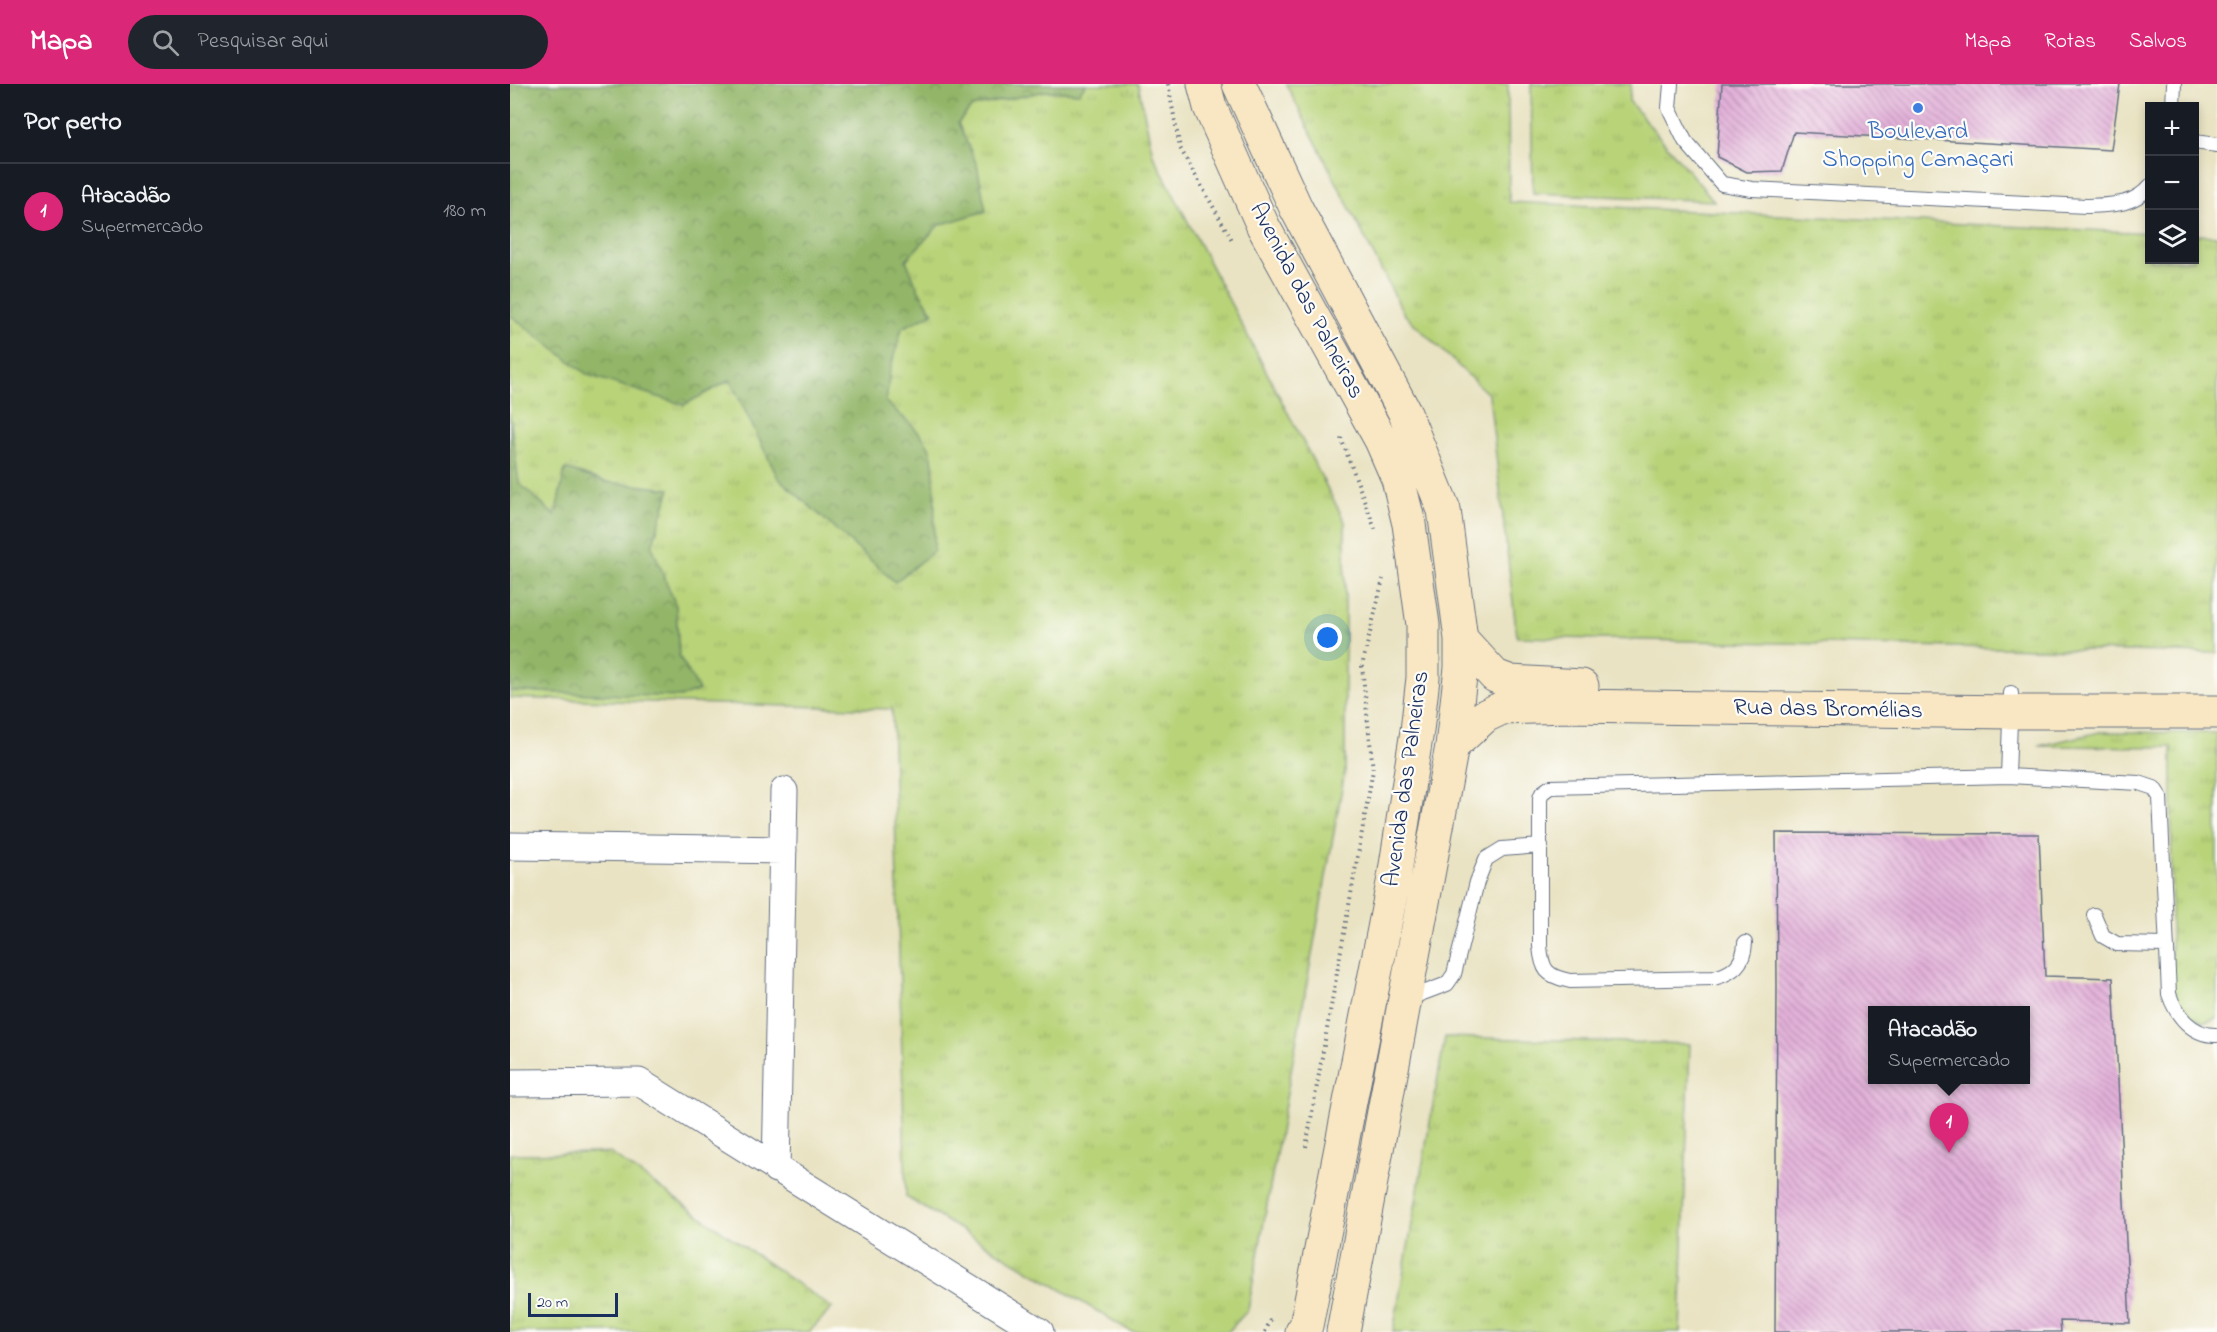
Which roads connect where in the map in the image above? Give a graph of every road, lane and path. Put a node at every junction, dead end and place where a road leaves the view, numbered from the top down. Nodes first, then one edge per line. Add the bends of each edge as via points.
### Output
1 (1168, 84) edge
2 (1204, 84) edge
3 (1239, 84) edge
4 (1671, 84) edge
5 (2174, 84) edge
6 (2173, 102) edge
7 (2199, 143) edge
8 (2217, 145) edge
9 (2145, 192) edge
10 (1233, 241) dead end
11 (1338, 429) dead end
12 (1379, 539) dead end
13 (1385, 570) dead end
14 (1461, 639) junction
15 (2217, 697) edge
16 (2010, 703) junction
17 (2217, 712) edge
18 (1452, 746) junction
19 (2008, 776) junction
20 (784, 791) dead end
21 (510, 846) edge
22 (1541, 846) junction
23 (783, 850) junction
24 (2094, 915) dead end
25 (1745, 943) dead end
26 (2166, 945) junction
27 (1404, 1000) junction
28 (2217, 1035) edge
29 (510, 1083) edge
30 (1305, 1154) dead end
31 (776, 1169) junction
32 (1274, 1314) dead end
33 (1040, 1332) edge
34 (1265, 1332) edge
35 (1302, 1332) edge
36 (1343, 1332) edge

1 - 10 path via 1180,148
2 - 35 street, Avenida das Palneiras via 1210,107 1263,226 1381,440 1398,479 1409,524 1423,625 1418,731 1394,878
3 - 14 street, Avenida das Palneiras via 1296,208 1404,411 1445,521
4 - 9 lane via 1669,108 1685,141 1722,184 1752,189 2086,206 2118,204
5 - 6 lane
7 - 8 lane
11 - 12 path
13 - 30 path via 1362,666 1373,770
14 - 16 street, Rua das Bromélias via 1495,676 1511,682
14 - 18 street, Avenida das Palneiras
15 - 16 street, Rua das Bromélias
16 - 17 street, Rua das Bromélias
16 - 18 street, Rua das Bromélias via 1502,708 1485,716
16 - 19 lane
18 - 27 street, Avenida das Palneiras
19 - 22 lane via 1550,787 1540,798
19 - 26 lane via 2139,783 2154,788 2160,797
20 - 23 street
21 - 23 street
22 - 25 lane via 1541,962 1554,978 1714,978 1737,967
22 - 27 lane via 1502,849 1486,859 1454,974 1447,984
23 - 31 street
24 - 26 lane via 2103,936 2116,944
26 - 28 lane via 2169,994 2174,1008 2182,1020 2197,1030
27 - 36 street, Avenida das Palneiras
29 - 31 street via 639,1082
31 - 33 street
32 - 34 path

